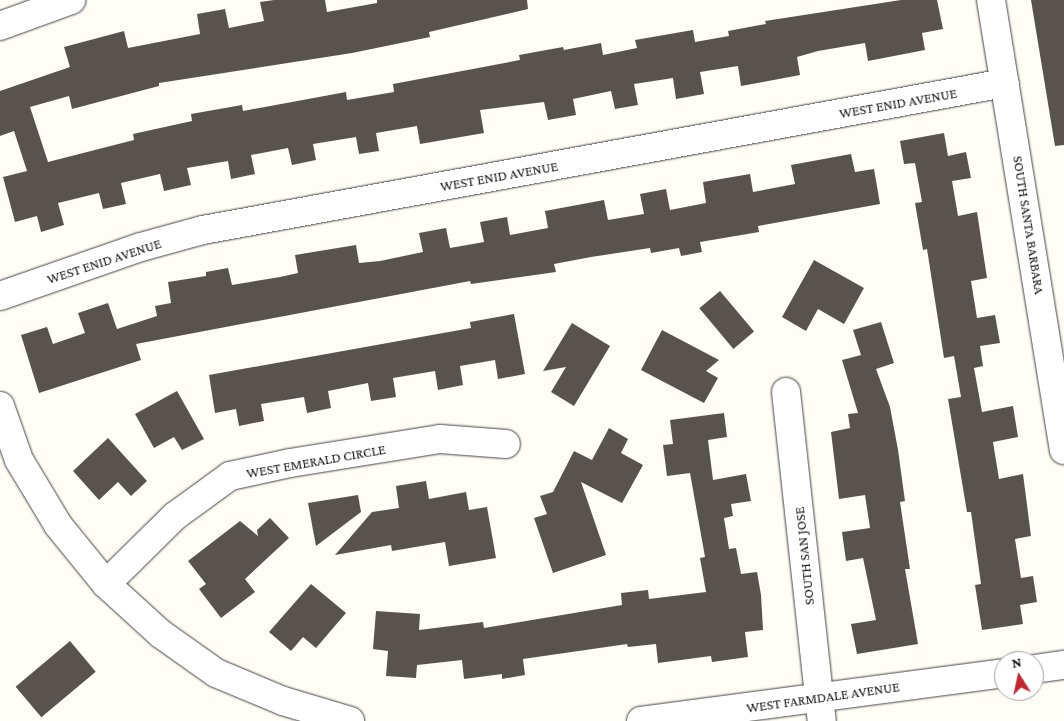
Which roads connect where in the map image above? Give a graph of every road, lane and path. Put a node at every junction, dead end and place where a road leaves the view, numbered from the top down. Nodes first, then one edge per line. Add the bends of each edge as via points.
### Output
1 (70, 0) edge
2 (991, 0) edge
3 (0, 26) edge
4 (1005, 84) junction
5 (0, 296) edge
6 (1058, 357) edge
7 (786, 392) dead end
8 (0, 406) edge
9 (506, 444) dead end
10 (1064, 450) edge
11 (9, 466) edge
12 (106, 584) junction
13 (1064, 665) edge
14 (1044, 668) edge
15 (994, 675) edge
16 (821, 710) edge
17 (281, 711) edge
18 (350, 721) edge
19 (641, 721) edge
20 (647, 721) edge

1 - 3 street
2 - 4 street, SOUTH SANTA BARBARA
4 - 5 street, WEST ENID AVENUE via 203,230 141,247
4 - 6 street, SOUTH SANTA BARBARA
6 - 10 street, SOUTH SANTA BARBARA
7 - 16 street, SOUTH SAN JOSE
8 - 11 street
9 - 12 street, WEST EMERALD CIRCLE via 440,439 230,476 175,516
11 - 12 street
12 - 17 street via 160,634 216,673
13 - 14 street
15 - 16 street, WEST FARMDALE AVENUE
16 - 20 street, WEST FARMDALE AVENUE
17 - 18 street
19 - 20 street, WEST FARMDALE AVENUE

